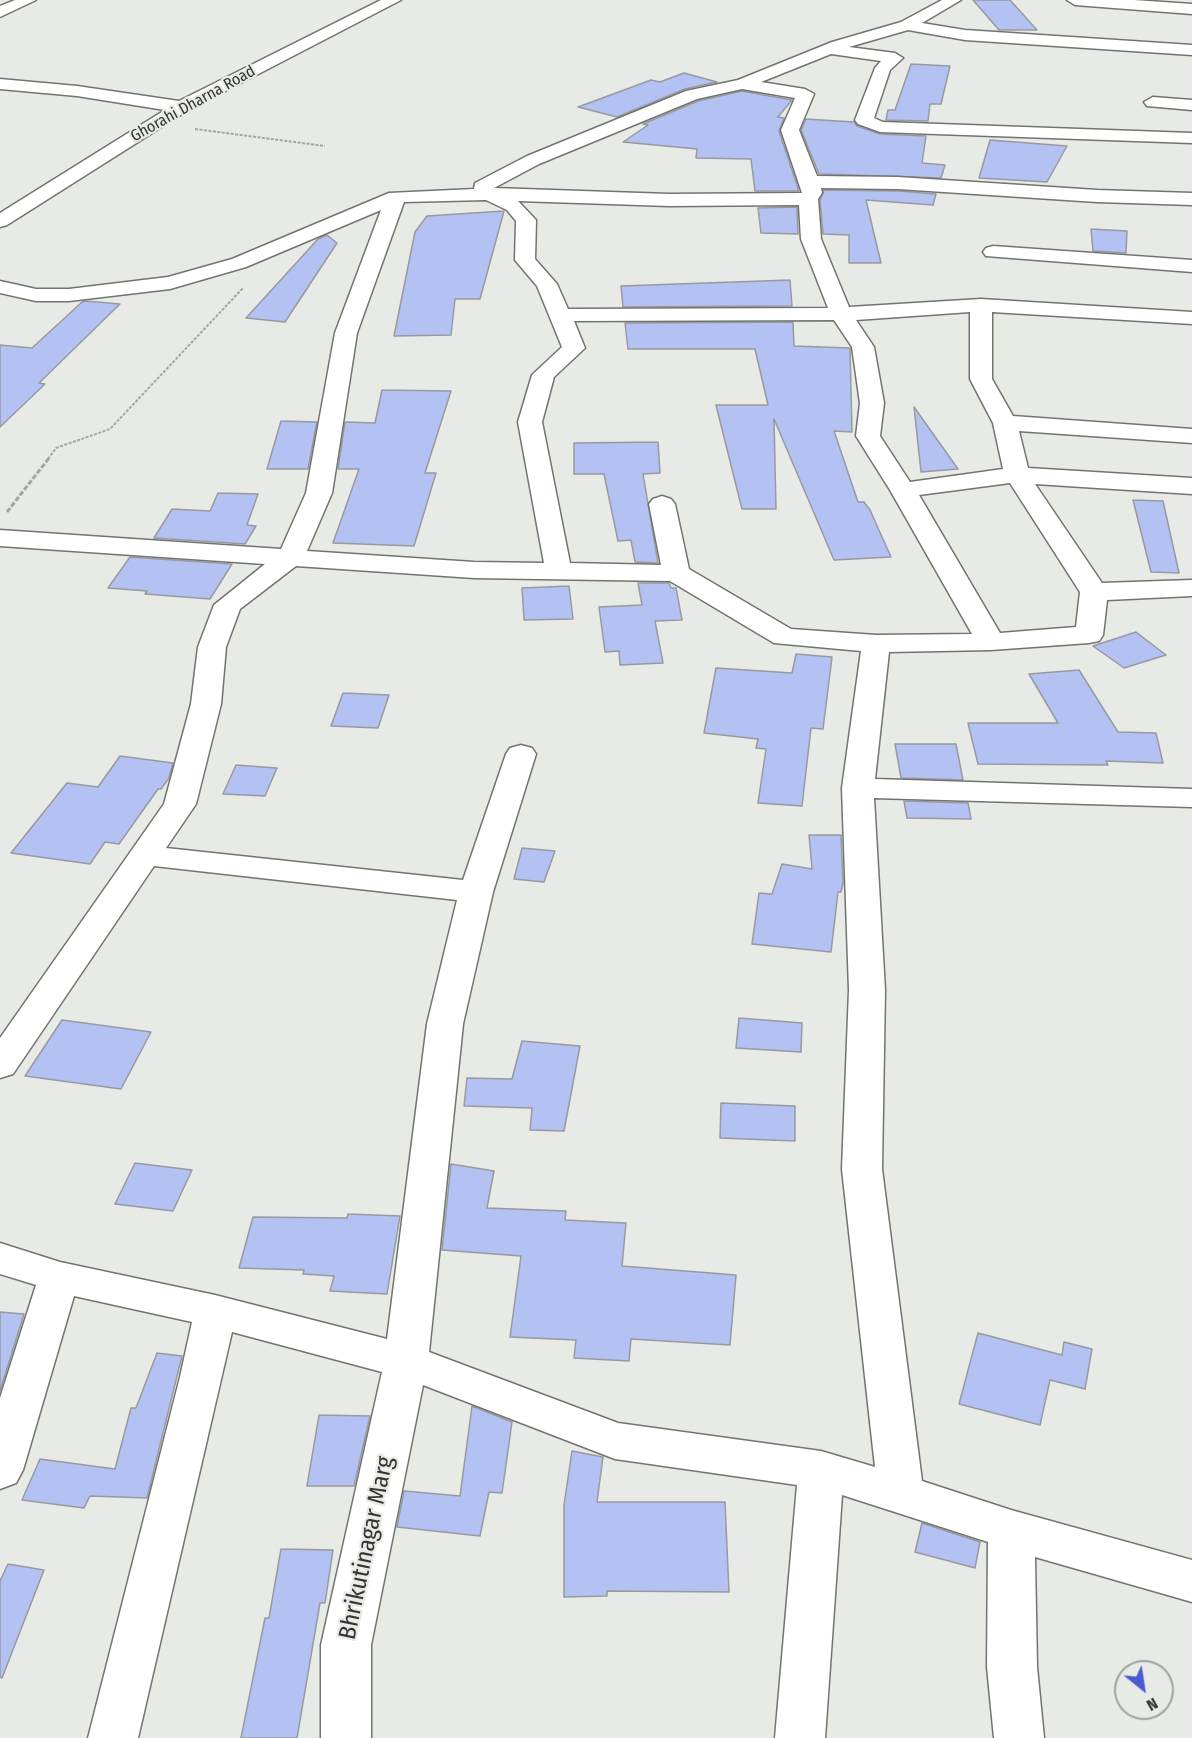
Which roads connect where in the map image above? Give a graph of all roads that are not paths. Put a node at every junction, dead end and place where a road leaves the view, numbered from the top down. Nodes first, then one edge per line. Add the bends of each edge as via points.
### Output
1 (28, 0) edge
2 (393, 0) edge
3 (953, 0) edge
4 (1075, 0) edge
5 (1192, 9) edge
6 (0, 12) edge
7 (908, 25) junction
8 (830, 49) junction
9 (1192, 50) edge
10 (0, 84) edge
11 (743, 84) junction
12 (1152, 102) dead end
13 (1192, 105) edge
14 (181, 107) junction
15 (1192, 138) edge
16 (809, 191) junction
17 (489, 194) junction
18 (396, 197) junction
19 (1192, 199) edge
20 (0, 221) edge
21 (993, 252) dead end
22 (1192, 266) edge
23 (0, 286) edge
24 (981, 305) junction
25 (841, 314) junction
26 (560, 315) junction
27 (1192, 318) edge
28 (1005, 423) junction
29 (1192, 436) edge
30 (1017, 474) junction
31 (1192, 486) edge
32 (903, 490) junction
33 (662, 504) dead end
34 (0, 538) edge
35 (291, 557) junction
36 (559, 573) junction
37 (676, 573) junction
38 (1192, 588) edge
39 (1094, 592) junction
40 (991, 642) junction
41 (876, 644) junction
42 (521, 754) dead end
43 (858, 788) junction
44 (1192, 798) edge
45 (144, 855) junction
46 (476, 892) junction
47 (0, 1065) edge
48 (0, 1258) edge
49 (59, 1277) junction
50 (215, 1311) junction
51 (406, 1361) junction
52 (0, 1470) edge
53 (820, 1470) junction
54 (901, 1493) junction
55 (1011, 1530) junction
56 (1192, 1581) edge
57 (113, 1738) edge
58 (346, 1738) edge
59 (800, 1738) edge
60 (1019, 1738) edge

1 - 6 street
2 - 14 street, Ghorahi Dharna Road
3 - 7 street
4 - 5 street
7 - 8 street
7 - 9 street via 965,35
8 - 11 street
8 - 15 street via 894,58 884,68 864,120 880,127
10 - 14 street
11 - 16 street via 805,94 790,130
11 - 17 street via 692,95 533,160 482,187
12 - 13 street
14 - 20 street, Ghorahi Dharna Road
16 - 17 street via 669,200
16 - 19 street via 898,183
16 - 25 street via 811,239
17 - 18 street
17 - 26 street via 514,206 526,220 525,260 547,284
18 - 23 street via 239,263 170,283 36,295
18 - 35 street via 346,333 319,493
21 - 22 street
24 - 25 street
24 - 27 street
24 - 28 street via 981,379
25 - 26 street
25 - 32 street via 863,347 872,403 868,436
26 - 36 street via 574,348 543,375 530,422
28 - 29 street
28 - 30 street
30 - 31 street
30 - 32 street
30 - 39 street
32 - 40 street
33 - 37 street
34 - 35 street
35 - 36 street
35 - 45 street via 228,604 212,646 206,704 180,804
36 - 37 street
37 - 41 street via 784,637
38 - 39 street
39 - 40 street via 1089,635
40 - 41 street
41 - 43 street
42 - 46 street, Bhrikutinagar Marg
43 - 44 street
43 - 54 street via 867,990 862,1169
45 - 46 street
45 - 47 street
46 - 51 street, Bhrikutinagar Marg via 445,1024
48 - 49 street
49 - 50 street
49 - 52 street
50 - 51 street
50 - 57 street
51 - 53 street via 615,1441
51 - 58 street, Bhrikutinagar Marg via 346,1645
53 - 54 street
53 - 59 street
54 - 55 street
55 - 56 street
55 - 60 street via 1012,1667

